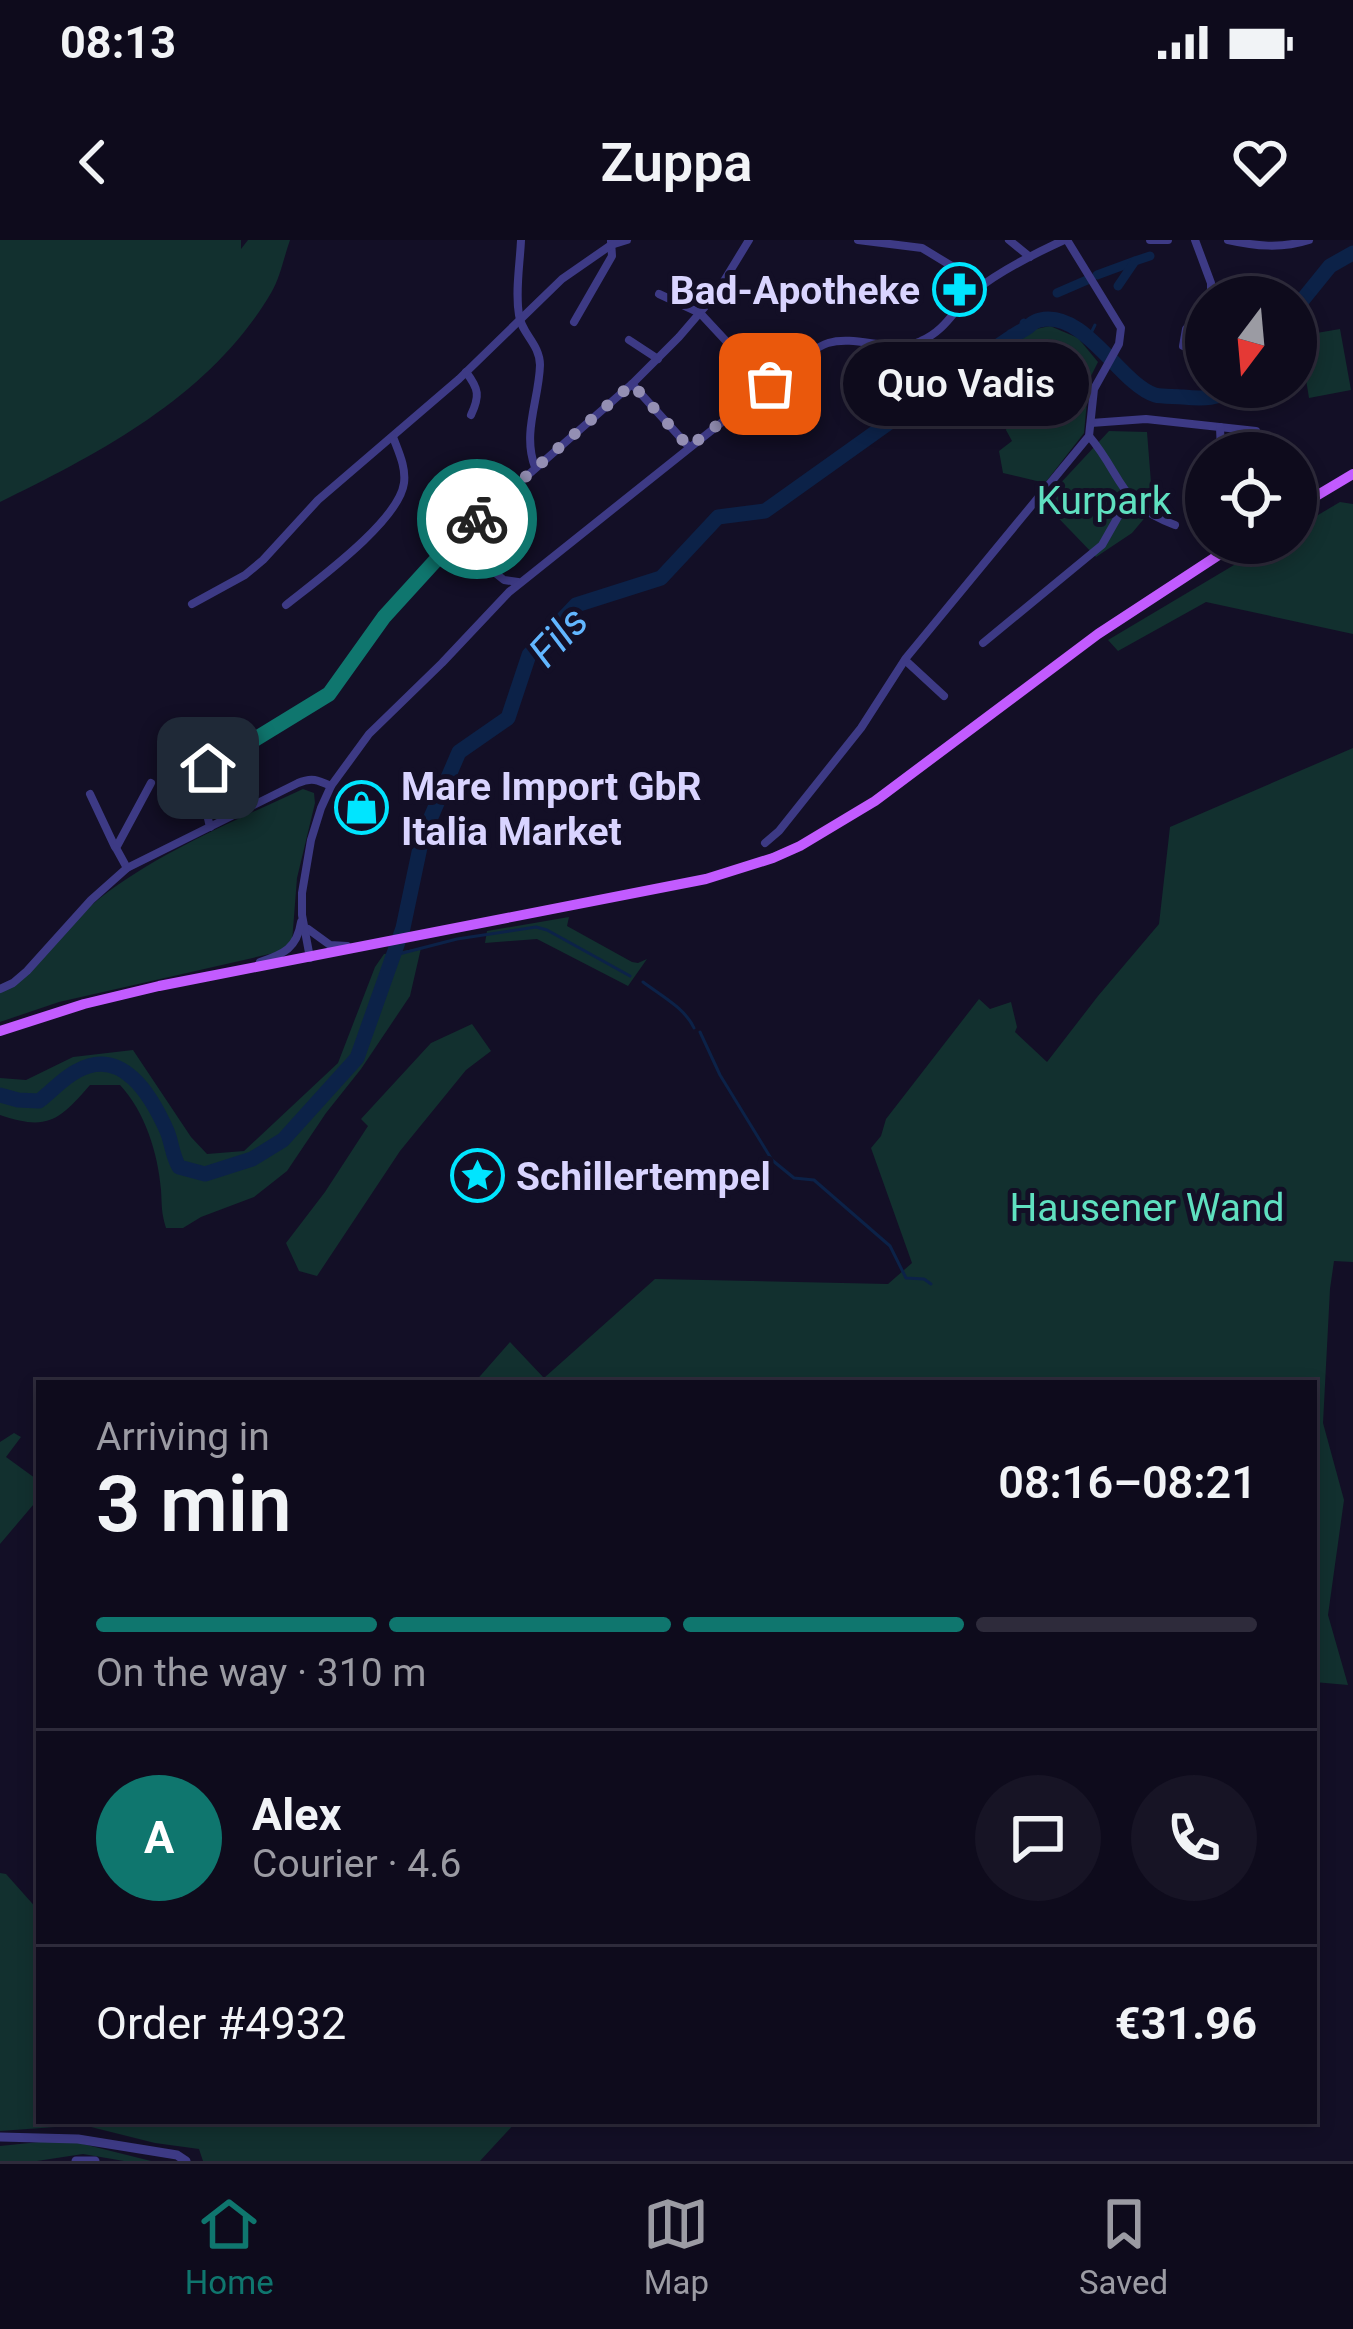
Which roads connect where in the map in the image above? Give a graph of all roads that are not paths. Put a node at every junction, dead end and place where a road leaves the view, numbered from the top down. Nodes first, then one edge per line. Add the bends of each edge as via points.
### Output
1 (521, 240) edge
2 (627, 240) edge
3 (749, 240) edge
4 (858, 240) edge
5 (1009, 240) edge
6 (1066, 240) edge
7 (1150, 240) edge
8 (1168, 240) edge
9 (1195, 240) edge
10 (1228, 240) edge
11 (1309, 240) edge
12 (611, 243) edge
13 (1030, 257) junction
14 (1208, 276) edge
15 (978, 288) junction
16 (659, 294) dead end
17 (700, 314) junction
18 (519, 320) junction
19 (574, 322) dead end
20 (1185, 334) edge
21 (629, 340) dead end
22 (726, 340) dead end
23 (1183, 346) dead end
24 (658, 358) junction
25 (466, 372) junction
26 (632, 384) junction
27 (471, 415) dead end
28 (1091, 423) junction
29 (1220, 428) junction
30 (1256, 431) dead end
31 (1220, 432) edge
32 (1089, 436) junction
33 (393, 437) junction
34 (689, 447) junction
35 (536, 466) junction
36 (1353, 474) edge
37 (1125, 493) junction
38 (1317, 495) edge
39 (1175, 525) dead end
40 (479, 560) dead end
41 (1206, 564) edge
42 (520, 583) junction
43 (192, 604) dead end
44 (286, 605) dead end
45 (983, 643) dead end
46 (904, 660) junction
47 (944, 696) dead end
48 (151, 783) dead end
49 (332, 786) junction
50 (91, 794) dead end
51 (210, 827) junction
52 (766, 843) dead end
53 (116, 848) junction
54 (127, 868) junction
55 (303, 920) junction
56 (360, 949) junction
57 (310, 958) junction
58 (227, 973) junction
59 (0, 989) edge
60 (0, 1031) edge
61 (0, 2137) edge
62 (76, 2161) edge
63 (95, 2161) edge
64 (186, 2161) edge

1 - 18 street
2 - 12 street
3 - 17 street
4 - 15 street via 922,248
5 - 13 street
6 - 13 street
6 - 28 street via 1121,328 1094,389
7 - 8 street
9 - 14 street
10 - 11 street
12 - 18 street
12 - 19 street via 612,256
13 - 15 street
15 - 34 street via 947,325 914,345 827,343
16 - 17 street
17 - 22 street
17 - 24 street
18 - 25 street
18 - 35 street via 540,357 530,431
20 - 23 street
21 - 24 street
24 - 26 street
25 - 27 street via 478,387
25 - 33 street
26 - 34 street
26 - 35 street
28 - 29 street via 1146,419
28 - 32 street
29 - 30 street
29 - 31 street
32 - 37 street
32 - 46 street
33 - 43 street via 245,575
33 - 44 street via 404,466 396,507
34 - 42 street
35 - 51 street via 398,601 329,694 208,768 202,794
36 - 38 main road
37 - 39 street
37 - 45 street via 1102,545
40 - 42 street
41 - 56 main road via 800,846 706,879
42 - 49 street via 369,734
46 - 47 street
46 - 52 street via 861,728
48 - 53 street
49 - 51 street via 309,778
49 - 55 street via 311,840
50 - 53 street
51 - 54 street
53 - 54 street
54 - 59 street
55 - 56 street via 330,945
55 - 57 street
55 - 58 street via 283,955
56 - 57 main road
57 - 58 main road
58 - 60 main road
61 - 64 street via 78,2139
62 - 63 street

